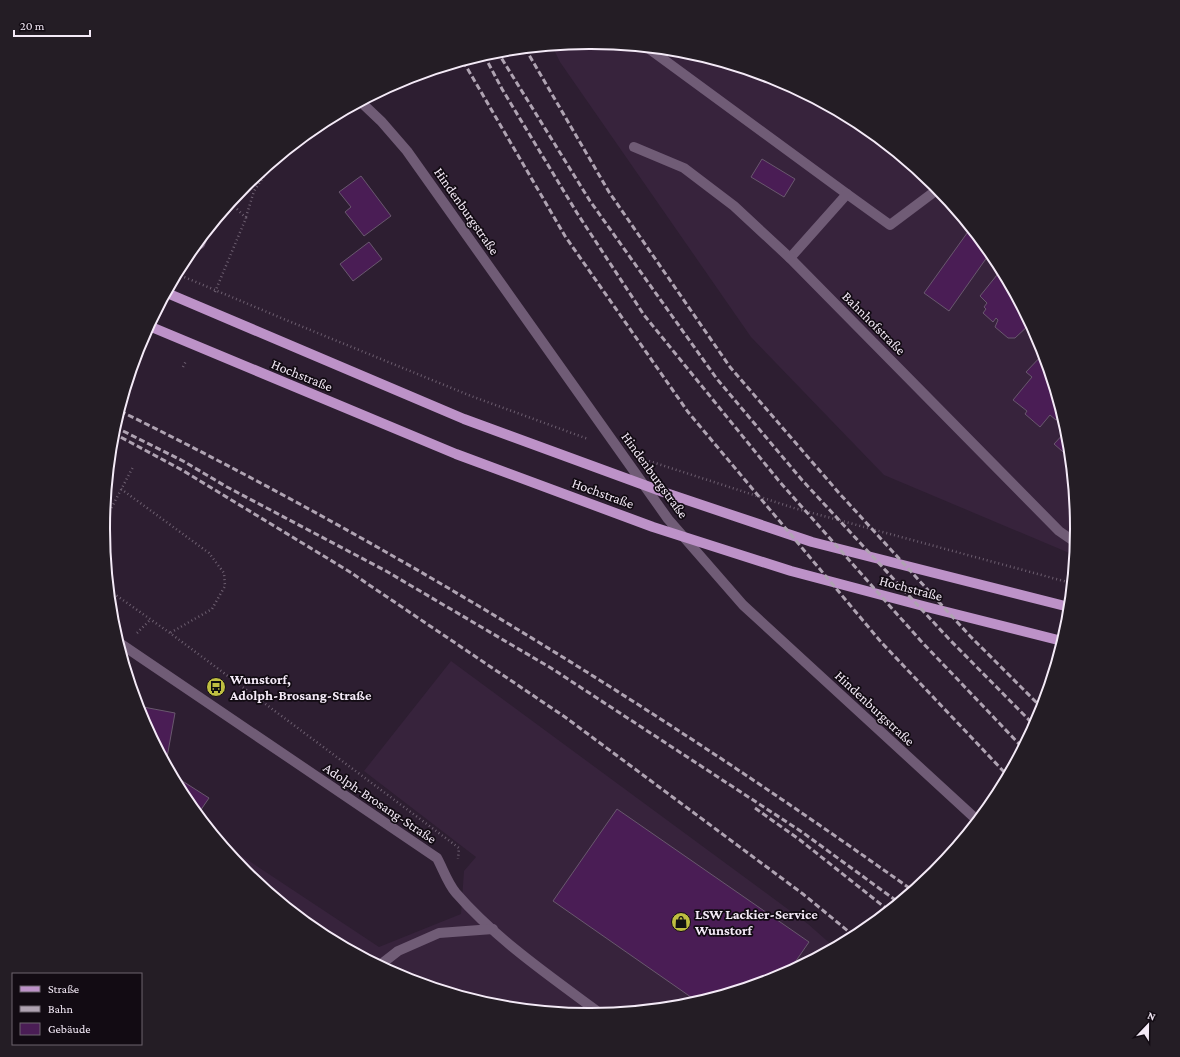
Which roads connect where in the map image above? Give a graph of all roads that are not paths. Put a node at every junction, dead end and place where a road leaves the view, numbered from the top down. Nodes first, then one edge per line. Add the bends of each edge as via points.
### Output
1 (655, 53) edge
2 (364, 105) edge
3 (634, 147) dead end
4 (933, 193) edge
5 (847, 194) junction
6 (790, 258) junction
7 (171, 295) edge
8 (155, 328) edge
9 (1069, 538) edge
10 (1063, 605) edge
11 (1056, 640) edge
12 (126, 647) edge
13 (973, 816) edge
14 (493, 929) junction
15 (384, 962) edge
16 (592, 1008) edge

1 - 5 street
2 - 13 street, Hindenburgstraße via 407,152 668,519 742,605
3 - 6 street, Bahnhofstraße via 684,168 734,206
4 - 5 street via 890,225
5 - 6 street
6 - 9 street, Bahnhofstraße via 1059,531
7 - 10 main road, Hochstraße via 464,419 666,493 812,542
8 - 11 main road, Hochstraße via 456,454 653,527 791,571
12 - 14 street, Adolph-Brosang-Straße via 437,858 455,892
14 - 15 street via 439,933 398,951
14 - 16 street, Adolph-Brosang-Straße via 542,971

